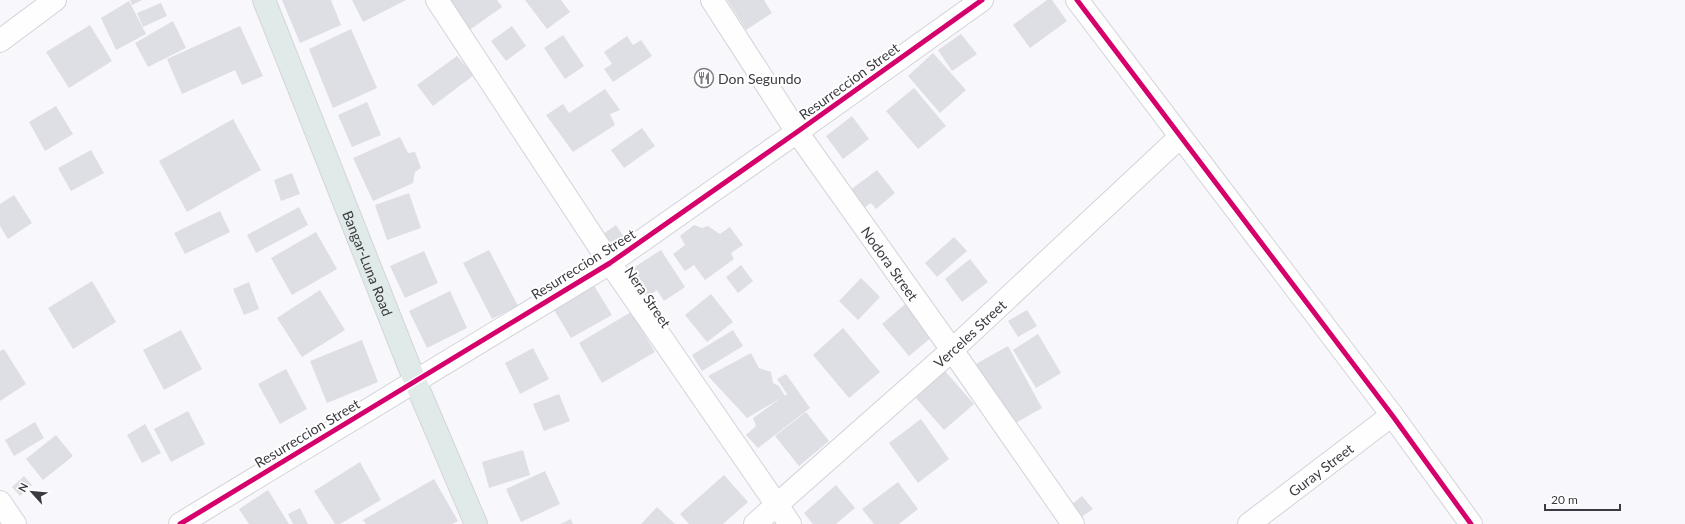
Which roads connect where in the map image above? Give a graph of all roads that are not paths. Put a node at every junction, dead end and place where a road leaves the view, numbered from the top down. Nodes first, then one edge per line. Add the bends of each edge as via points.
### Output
1 (55, 0) edge
2 (264, 0) edge
3 (437, 0) edge
4 (712, 0) edge
5 (982, 0) edge
6 (1077, 0) edge
7 (0, 41) edge
8 (797, 132) junction
9 (1180, 137) junction
10 (610, 263) junction
11 (952, 350) junction
12 (415, 381) junction
13 (1392, 415) junction
14 (0, 502) edge
15 (776, 504) junction
16 (15, 524) edge
17 (180, 524) edge
18 (476, 524) edge
19 (755, 524) edge
20 (790, 524) edge
21 (1073, 524) edge
22 (1249, 524) edge
23 (1471, 524) edge

1 - 7 street
2 - 12 main road, Bangar-Luna Road
3 - 10 street, Nera Street
4 - 8 street, Nodora Street
5 - 8 street, Resurreccion Street
6 - 9 street
8 - 10 street, Resurreccion Street
8 - 11 street, Nodora Street
9 - 11 street, Verceles Street
9 - 13 street
10 - 12 street, Resurreccion Street
10 - 15 street, Nera Street
11 - 15 street, Verceles Street
11 - 21 street, Nodora Street
12 - 17 street, Resurreccion Street
12 - 18 main road, Bangar-Luna Road
13 - 22 street, Guray Street
13 - 23 street
14 - 16 street
15 - 19 street, Verceles Street
15 - 20 street, Nera Street

